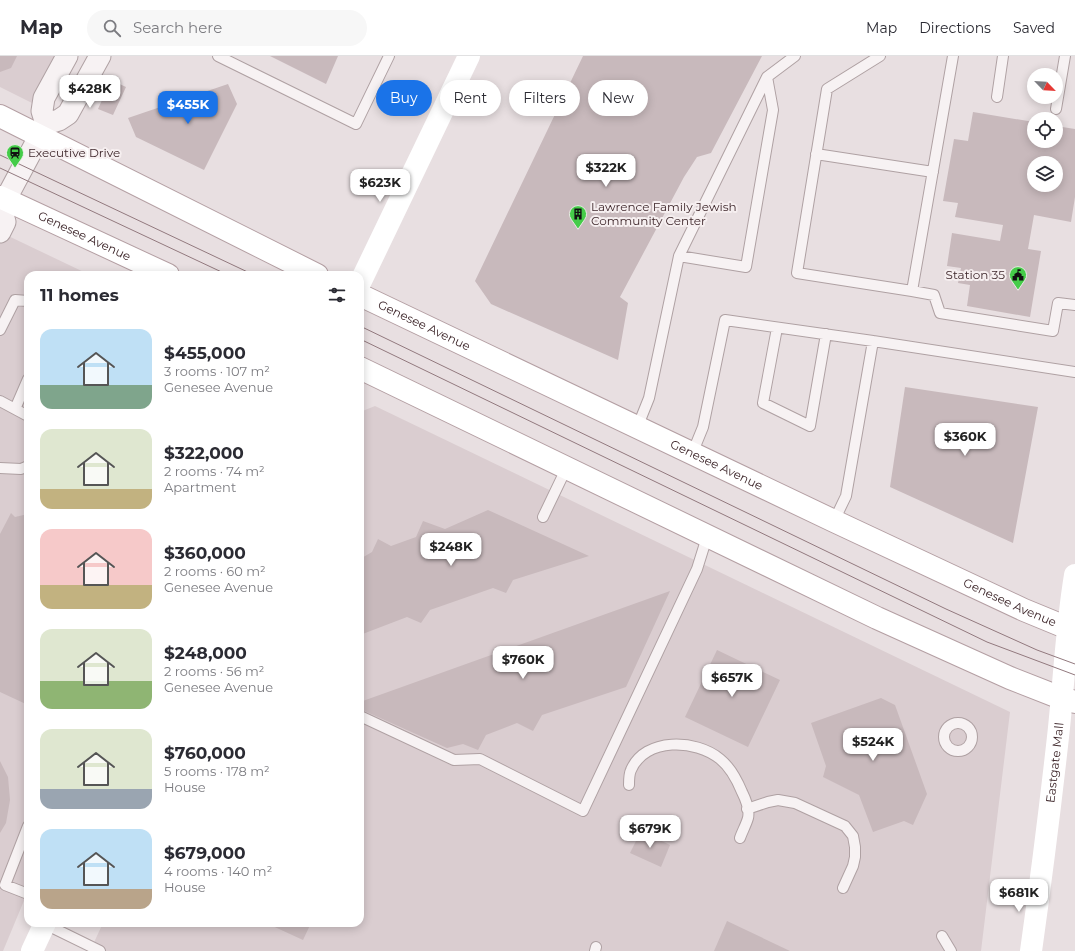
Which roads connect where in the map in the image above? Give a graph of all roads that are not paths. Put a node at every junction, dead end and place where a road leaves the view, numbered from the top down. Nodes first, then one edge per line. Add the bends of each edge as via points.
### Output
1 (67, 56) edge
2 (100, 56) edge
3 (218, 56) edge
4 (389, 56) edge
5 (469, 56) edge
6 (795, 56) edge
7 (880, 56) edge
8 (953, 56) edge
9 (1003, 56) edge
10 (1064, 56) edge
11 (767, 77) junction
12 (997, 97) dead end
13 (1056, 109) dead end
14 (0, 116) edge
15 (43, 130) junction
16 (816, 154) junction
17 (933, 172) junction
18 (1, 203) edge
19 (0, 232) edge
20 (679, 256) junction
21 (159, 271) edge
22 (309, 271) edge
23 (364, 275) edge
24 (912, 291) junction
25 (364, 297) edge
26 (24, 301) edge
27 (1075, 305) edge
28 (777, 328) junction
29 (0, 330) edge
30 (826, 334) junction
31 (873, 341) junction
32 (364, 370) edge
33 (1075, 372) edge
34 (24, 388) edge
35 (0, 401) edge
36 (15, 409) junction
37 (24, 414) edge
38 (637, 428) junction
39 (692, 454) junction
40 (0, 468) edge
41 (24, 468) edge
42 (566, 469) junction
43 (543, 517) dead end
44 (834, 521) junction
45 (707, 537) junction
46 (1075, 575) edge
47 (1071, 630) edge
48 (1068, 700) edge
49 (364, 718) edge
50 (628, 785) dead end
51 (747, 810) junction
52 (24, 836) edge
53 (740, 838) dead end
54 (843, 888) dead end
55 (24, 892) edge
56 (43, 927) edge
57 (53, 927) edge
58 (942, 936) dead end
59 (32, 951) edge
60 (100, 951) edge
61 (951, 951) edge
62 (1031, 951) edge

1 - 15 street via 44,98
2 - 15 street via 68,114
3 - 4 lane via 356,124
5 - 23 main road
6 - 11 lane
7 - 16 lane via 827,89
8 - 17 lane
9 - 12 lane
10 - 13 lane
11 - 20 lane
11 - 20 lane via 772,110 746,267
14 - 15 main road
15 - 18 street
15 - 22 main road
16 - 17 lane
16 - 24 lane via 797,273
17 - 24 lane
18 - 19 street via 5,222
18 - 21 main road, Genesee Avenue
20 - 38 lane via 649,398
24 - 27 lane via 934,295 940,313 1053,331 1058,303
25 - 38 main road, Genesee Avenue
26 - 29 lane via 15,300
28 - 30 lane
28 - 30 lane via 763,403 810,426
28 - 39 lane via 725,320 702,427
30 - 31 lane
31 - 33 lane
31 - 44 lane via 846,496
32 - 42 main road
34 - 36 lane
35 - 36 lane
36 - 37 lane
38 - 39 main road, Genesee Avenue
39 - 44 main road, Genesee Avenue
40 - 41 lane
42 - 43 lane
42 - 45 main road
44 - 47 main road, Genesee Avenue
45 - 48 main road via 876,618 1010,678
45 - 49 lane via 697,569 583,811 480,759 454,760
46 - 47 main road, Eastgate Mall
47 - 48 main road, Eastgate Mall
48 - 62 main road, Eastgate Mall via 1058,738
50 - 51 lane via 630,770 639,758 667,744 686,745 720,759 740,786
51 - 53 lane via 748,818
51 - 54 lane via 778,800 794,803 845,826 853,836 855,857
52 - 55 lane via 5,885
56 - 59 main road
57 - 60 lane
58 - 61 lane

